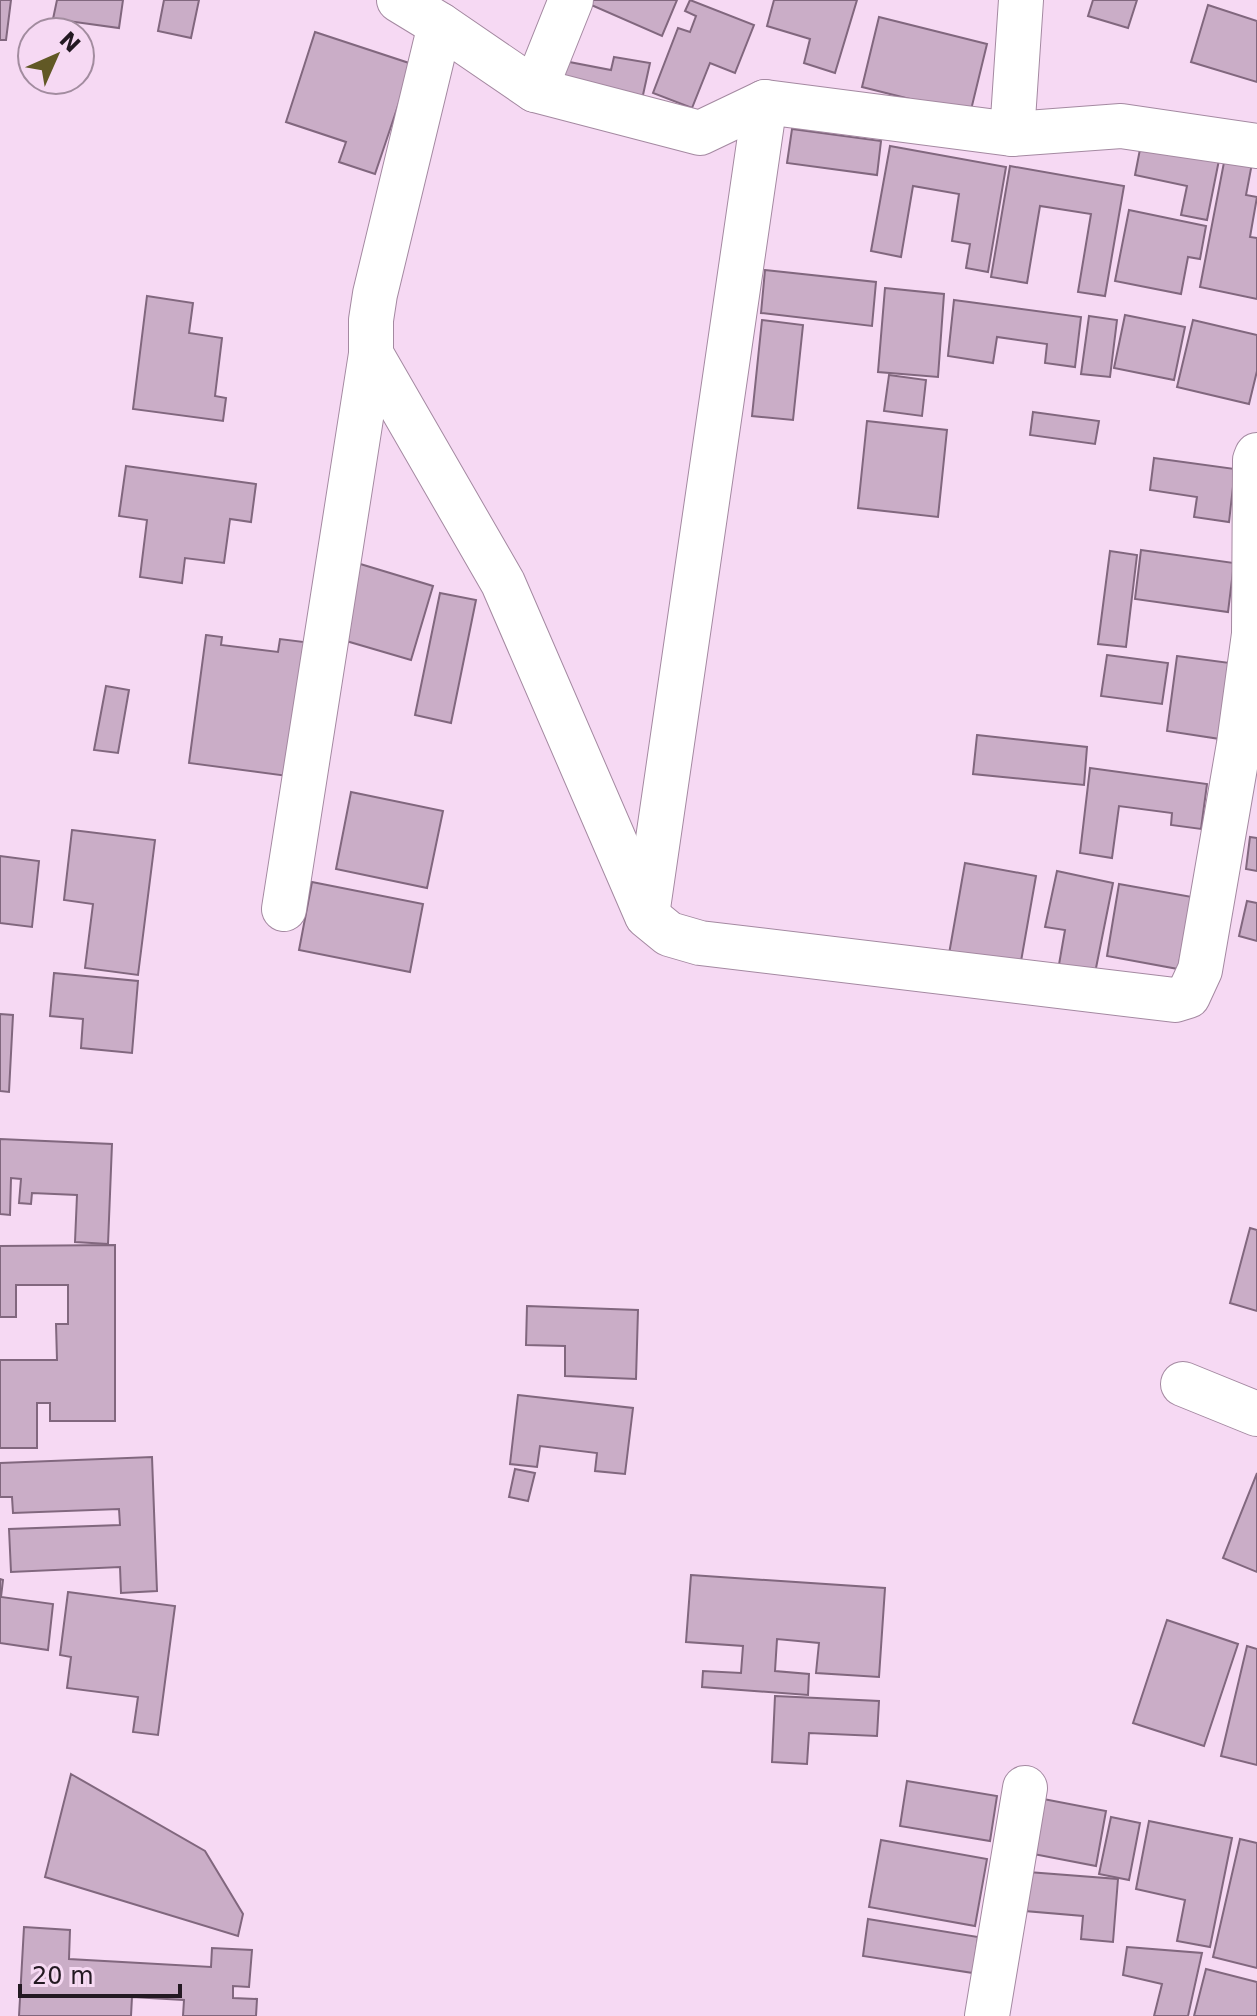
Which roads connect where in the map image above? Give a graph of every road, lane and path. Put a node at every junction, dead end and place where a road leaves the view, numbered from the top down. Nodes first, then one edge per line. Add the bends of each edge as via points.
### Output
1 (399, 0) edge
2 (571, 0) edge
3 (1021, 0) edge
4 (440, 25) junction
5 (535, 90) junction
6 (765, 102) junction
7 (1012, 134) junction
8 (1257, 146) edge
9 (371, 354) junction
10 (1257, 455) edge
11 (1256, 634) edge
12 (284, 909) dead end
13 (647, 916) junction
14 (1183, 1384) dead end
15 (1257, 1414) edge
16 (1025, 1788) dead end
17 (987, 2016) edge

1 - 4 street
2 - 5 street
3 - 7 street
4 - 5 street
4 - 9 street via 375,294
5 - 6 street via 700,133
6 - 7 street
6 - 13 street
7 - 8 street via 1121,126
9 - 12 street
9 - 13 street via 503,583
10 - 11 street
11 - 13 street via 1200,970 1188,996 1175,1000 700,943 669,934
14 - 15 street
16 - 17 street

